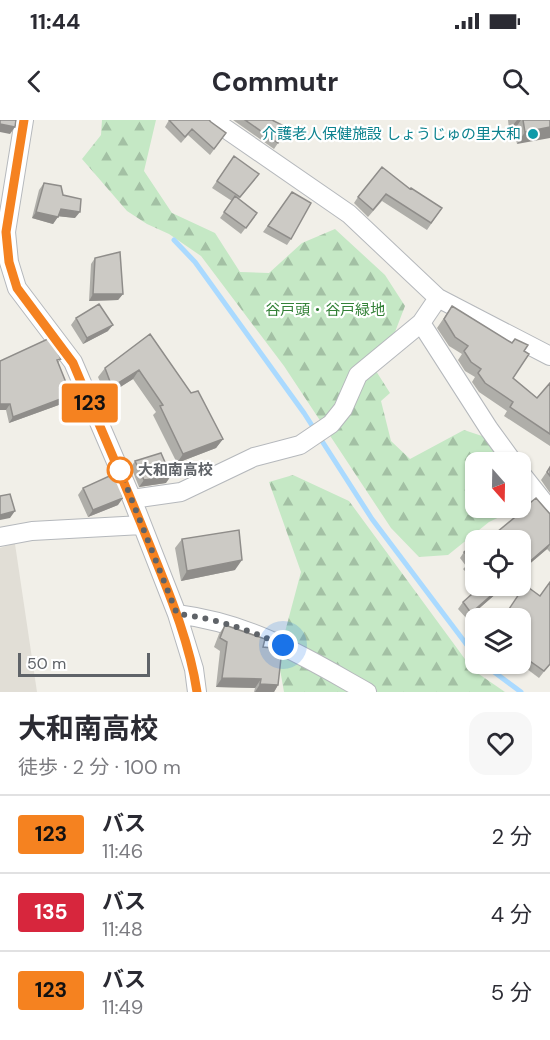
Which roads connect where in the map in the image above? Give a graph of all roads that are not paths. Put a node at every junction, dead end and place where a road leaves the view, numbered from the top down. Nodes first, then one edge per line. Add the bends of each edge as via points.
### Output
1 (24, 120) edge
2 (213, 120) edge
3 (3, 232) edge
4 (438, 298) junction
5 (421, 323) junction
6 (550, 356) edge
7 (506, 452) edge
8 (531, 486) edge
9 (132, 499) junction
10 (550, 510) edge
11 (142, 525) junction
12 (0, 537) edge
13 (177, 614) junction
14 (197, 692) edge
15 (367, 692) edge

1 - 3 street
2 - 4 street via 349,214
3 - 9 street via 17,288 73,363
4 - 5 street
4 - 6 street
5 - 7 street
5 - 9 street via 358,375 343,409 331,424 300,445 254,458 181,492
8 - 10 street
9 - 11 street
11 - 12 street via 32,531
11 - 13 street
13 - 14 street
13 - 15 street via 247,629

